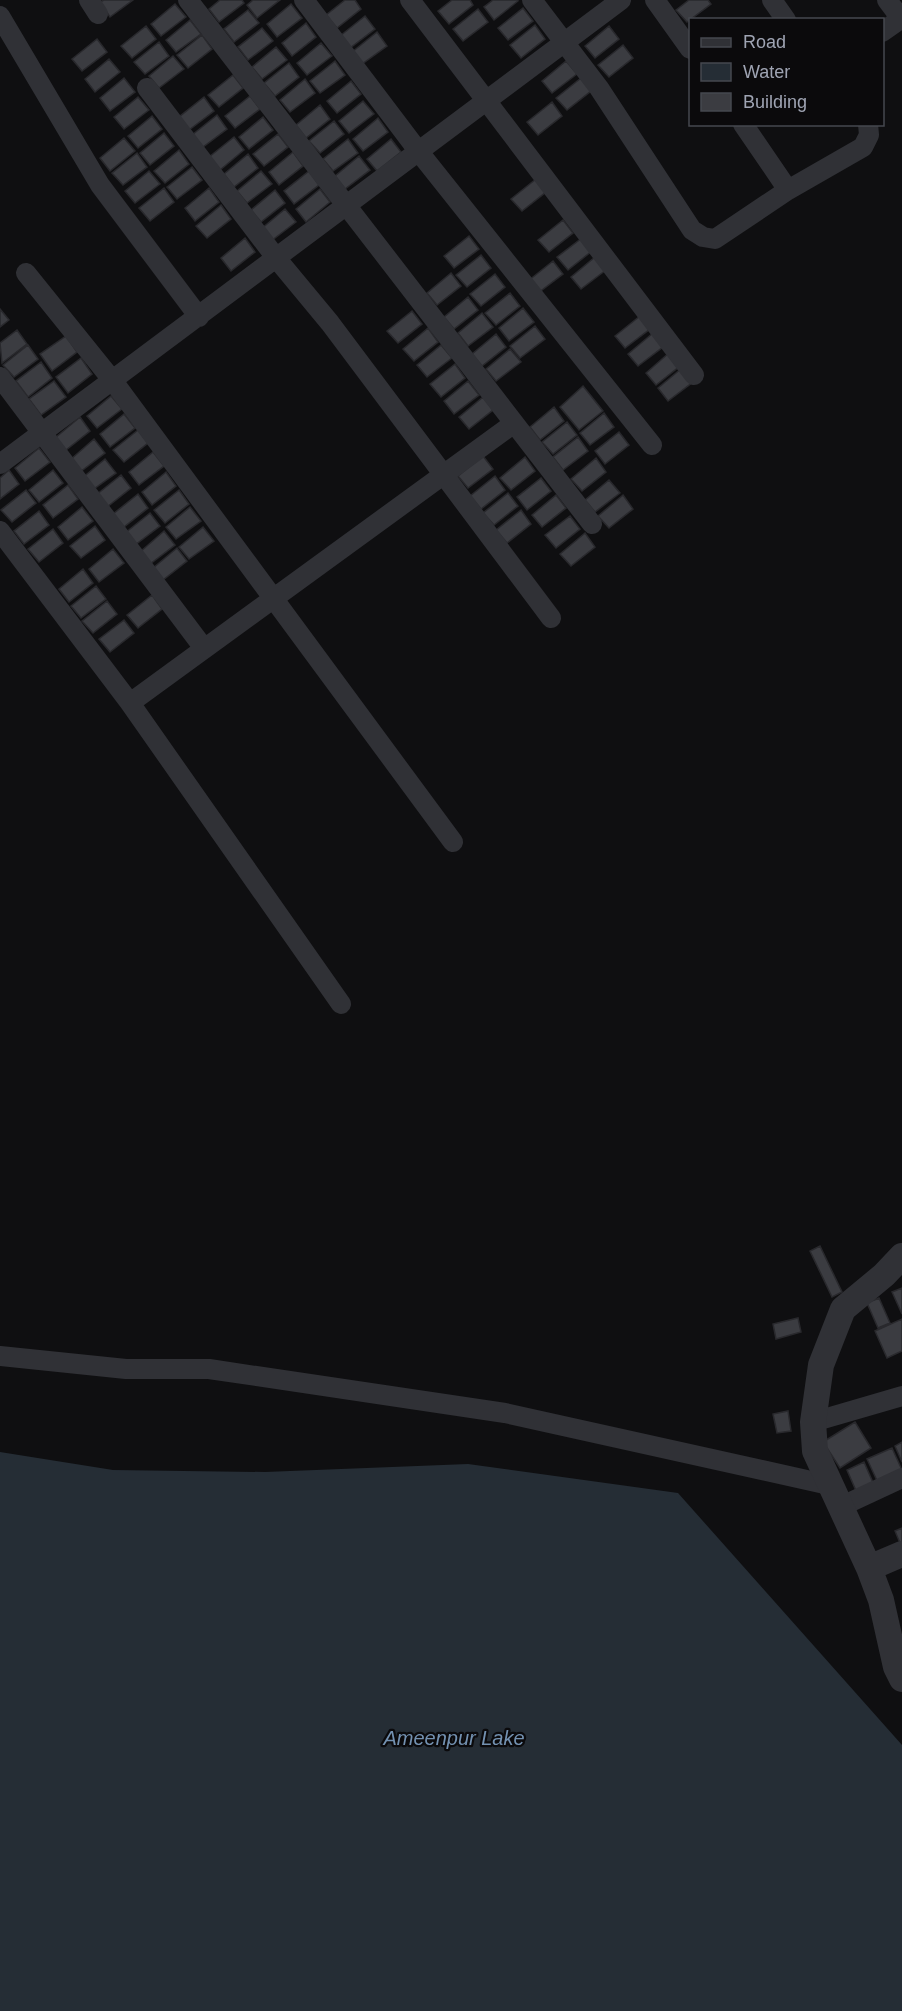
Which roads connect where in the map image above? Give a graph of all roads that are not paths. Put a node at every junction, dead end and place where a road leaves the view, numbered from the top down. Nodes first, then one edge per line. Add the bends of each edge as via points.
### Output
1 (188, 0) edge
2 (304, 0) edge
3 (410, 0) edge
4 (532, 0) edge
5 (621, 0) edge
6 (655, 0) edge
7 (772, 0) edge
8 (887, 0) edge
9 (0, 16) edge
10 (785, 18) edge
11 (902, 19) edge
12 (884, 31) edge
13 (565, 41) junction
14 (689, 48) edge
15 (147, 88) dead end
16 (485, 102) junction
17 (744, 126) edge
18 (868, 126) edge
19 (419, 152) junction
20 (788, 190) junction
21 (347, 206) junction
22 (277, 259) junction
23 (26, 273) dead end
24 (199, 317) junction
25 (693, 375) dead end
26 (0, 376) edge
27 (113, 381) junction
28 (513, 424) junction
29 (41, 434) junction
30 (652, 445) dead end
31 (0, 464) edge
32 (442, 476) junction
33 (592, 524) dead end
34 (0, 531) edge
35 (272, 599) junction
36 (551, 618) dead end
37 (203, 647) junction
38 (129, 703) junction
39 (453, 842) dead end
40 (341, 1004) dead end
41 (902, 1256) edge
42 (0, 1356) edge
43 (902, 1396) edge
44 (813, 1422) junction
45 (902, 1478) edge
46 (829, 1485) junction
47 (842, 1506) junction
48 (902, 1554) edge
49 (869, 1568) junction
50 (881, 1600) junction
51 (902, 1632) edge
52 (902, 1679) edge

1 - 21 street
2 - 19 street
3 - 16 street
4 - 13 street
5 - 13 street
6 - 14 street
7 - 10 street
8 - 11 street
9 - 24 street via 100,185
11 - 12 street
13 - 16 street
13 - 20 street via 692,230 715,239
15 - 22 street
16 - 19 street
16 - 25 street
17 - 20 street
18 - 20 street via 863,147
19 - 21 street
19 - 30 street
21 - 22 street
21 - 28 street
22 - 24 street
22 - 32 street via 330,323
23 - 27 street
24 - 27 street
26 - 29 street
27 - 29 street
27 - 35 street
28 - 32 street
28 - 33 street
29 - 31 street
29 - 37 street
32 - 35 street
32 - 36 street
34 - 38 street
35 - 37 street
35 - 39 street
37 - 38 street
38 - 40 street
41 - 44 street via 843,1309 821,1365
42 - 46 street via 126,1370 209,1369 505,1413
43 - 44 street
44 - 46 street via 815,1451
45 - 47 street
46 - 47 street
47 - 49 street
48 - 49 street
49 - 50 street
50 - 51 street
50 - 52 street

